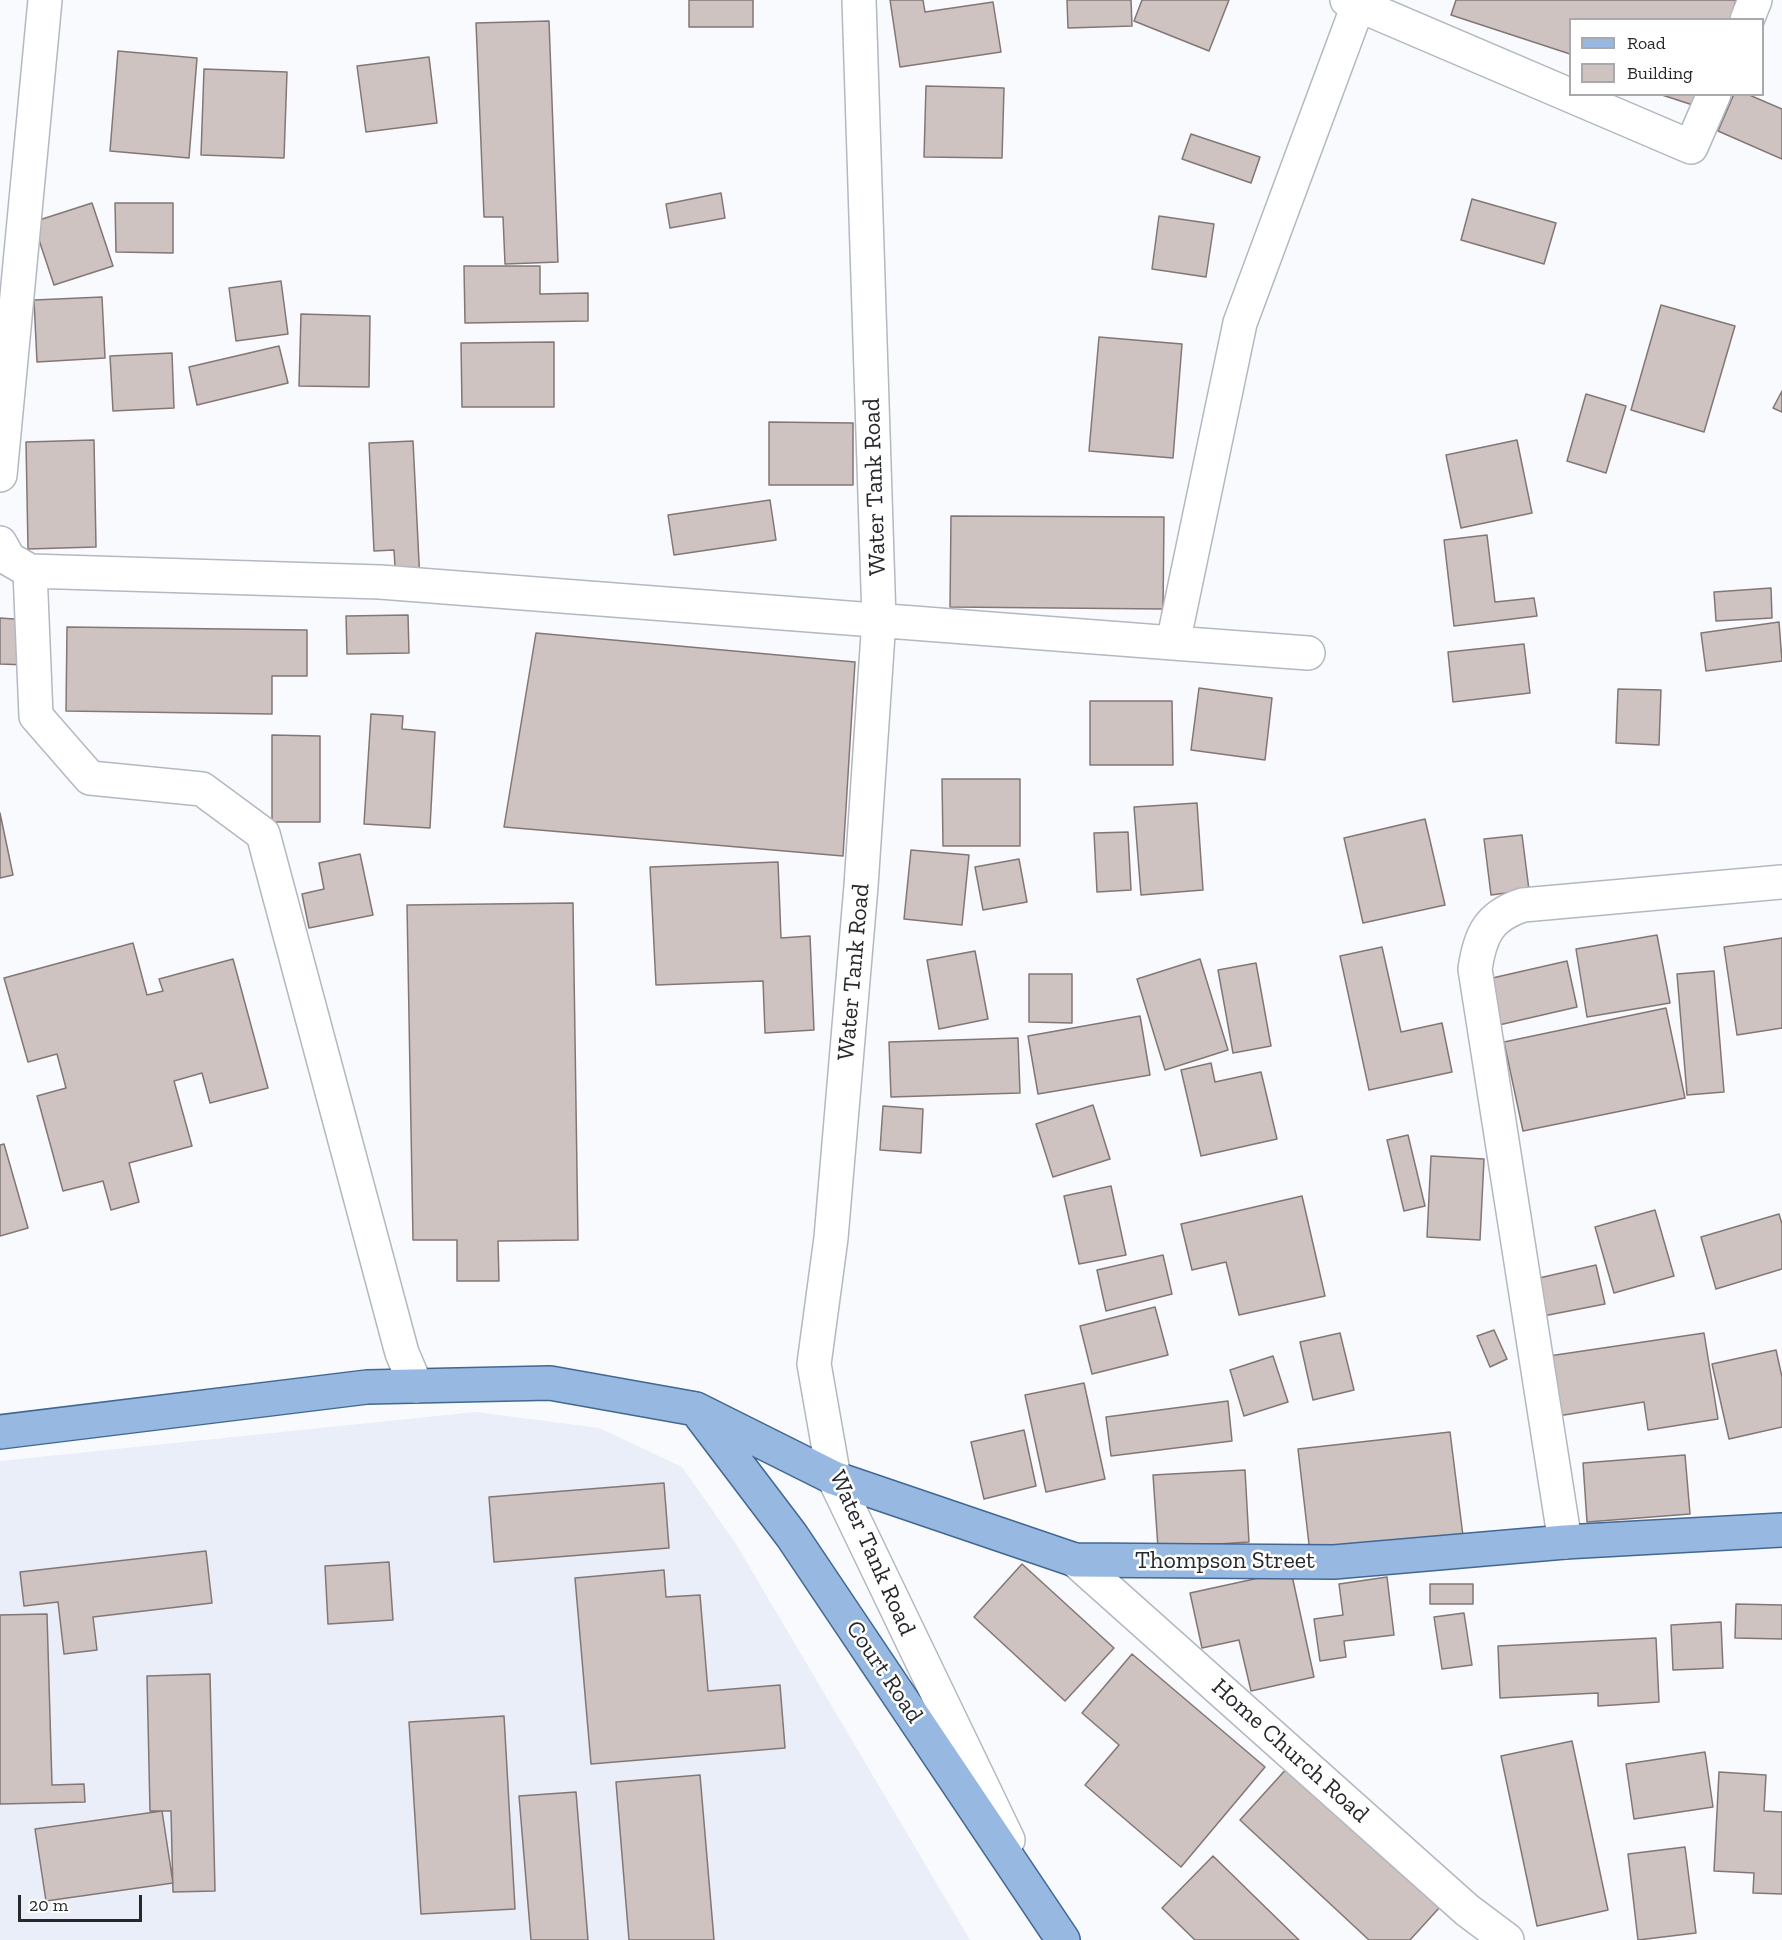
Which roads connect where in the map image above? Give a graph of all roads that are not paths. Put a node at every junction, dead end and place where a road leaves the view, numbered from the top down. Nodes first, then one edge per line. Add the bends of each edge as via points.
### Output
1 (45, 0) edge
2 (859, 0) edge
3 (1755, 0) edge
4 (1355, 1) edge
5 (1747, 18) edge
6 (1569, 94) edge
7 (1574, 96) edge
8 (1713, 96) edge
9 (0, 475) edge
10 (10, 558) edge
11 (879, 619) junction
12 (1173, 644) junction
13 (1308, 653) dead end
14 (1782, 882) edge
15 (417, 1386) junction
16 (696, 1409) junction
17 (0, 1432) edge
18 (834, 1478) junction
19 (1782, 1530) edge
20 (1565, 1542) junction
21 (1075, 1560) junction
22 (1035, 1896) junction
23 (1063, 1940) edge
24 (1507, 1940) edge

1 - 9 street
2 - 11 street, Water Tank Road
3 - 5 street
4 - 6 street
4 - 12 street via 1240,323
7 - 8 street via 1691,147
10 - 11 street
10 - 15 street via 36,717 90,778 202,789 263,834 402,1353
11 - 12 street
11 - 18 street, Water Tank Road via 834,1203 814,1364
12 - 13 street
14 - 20 street via 1523,905 1506,911 1479,942 1475,969
15 - 16 main road, Thompson Street via 550,1383
15 - 17 main road, Thompson Street via 367,1388
16 - 18 main road, Thompson Street
16 - 22 main road, Court Road via 792,1536
18 - 21 main road, Thompson Street
18 - 22 street, Water Tank Road
19 - 20 main road, Thompson Street
20 - 21 main road, Thompson Street via 1334,1562
21 - 24 street, Home Church Road via 1467,1910
22 - 23 main road, Court Road

